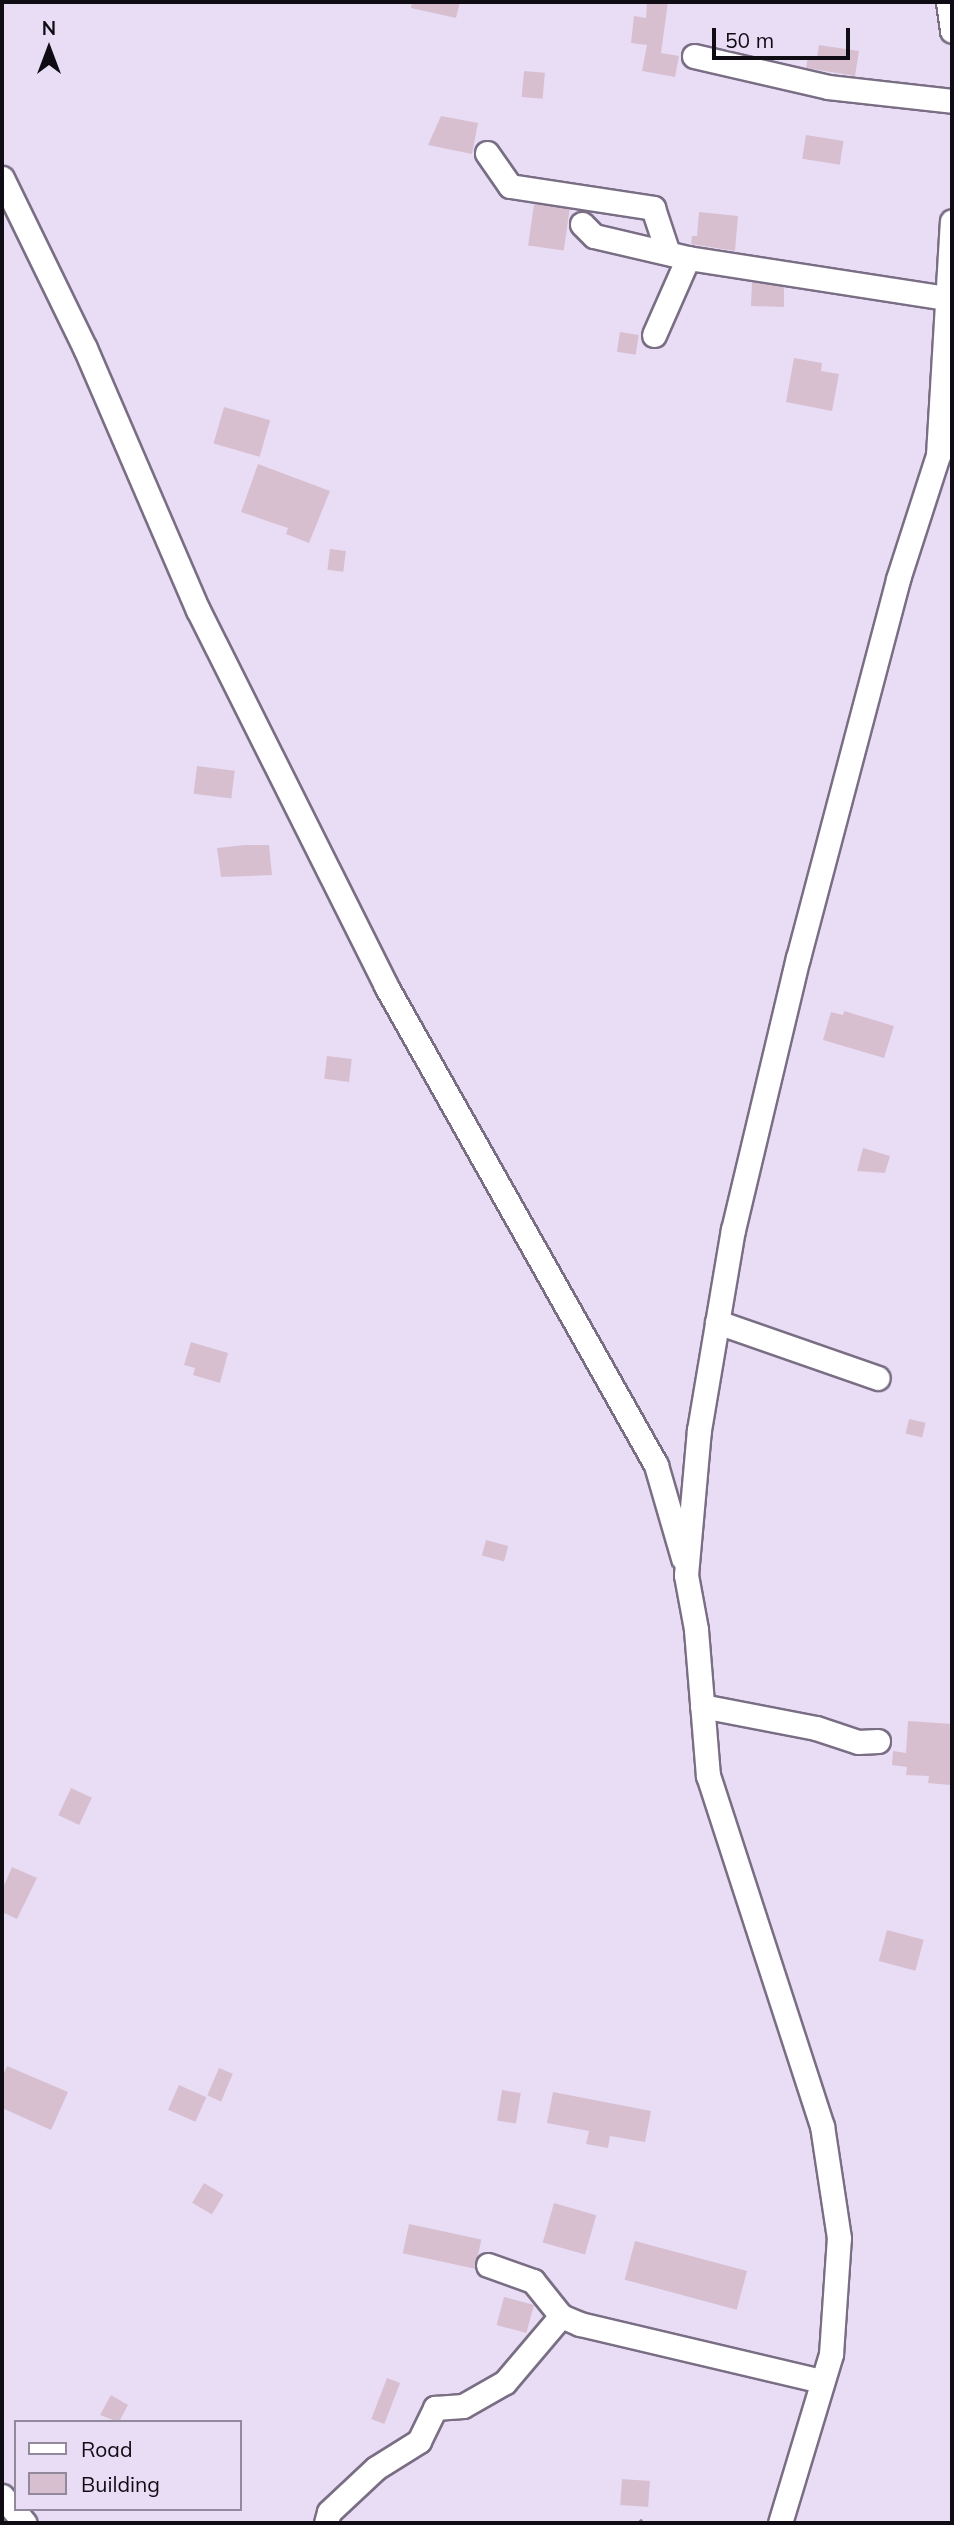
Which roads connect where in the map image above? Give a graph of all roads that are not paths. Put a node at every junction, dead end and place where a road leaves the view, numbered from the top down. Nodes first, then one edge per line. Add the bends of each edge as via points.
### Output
1 (694, 57) dead end
2 (952, 101) edge
3 (487, 153) dead end
4 (2, 178) edge
5 (952, 221) edge
6 (582, 224) dead end
7 (678, 255) junction
8 (947, 298) junction
9 (654, 335) dead end
10 (718, 1322) junction
11 (878, 1378) dead end
12 (686, 1575) junction
13 (702, 1706) junction
14 (877, 1741) dead end
15 (488, 2265) dead end
16 (561, 2316) junction
17 (822, 2381) junction
18 (2, 2496) edge
19 (14, 2510) edge
20 (326, 2523) edge
21 (780, 2523) edge

1 - 2 street via 828,87
3 - 7 street via 510,186 653,208
4 - 12 street via 85,348 198,610 386,986 656,1465
5 - 8 street
6 - 7 street via 593,236
7 - 8 street
7 - 9 street
8 - 10 street via 938,455 898,579 797,958 733,1230
10 - 11 street
10 - 12 street via 699,1430
12 - 13 street
13 - 14 street via 816,1728 858,1742
13 - 17 street via 708,1776 822,2126 839,2238 831,2354
15 - 16 street via 533,2281
16 - 17 street via 654,2344
16 - 20 street via 505,2382 463,2406 435,2408 419,2441 376,2468 329,2512
17 - 21 street
18 - 19 street

